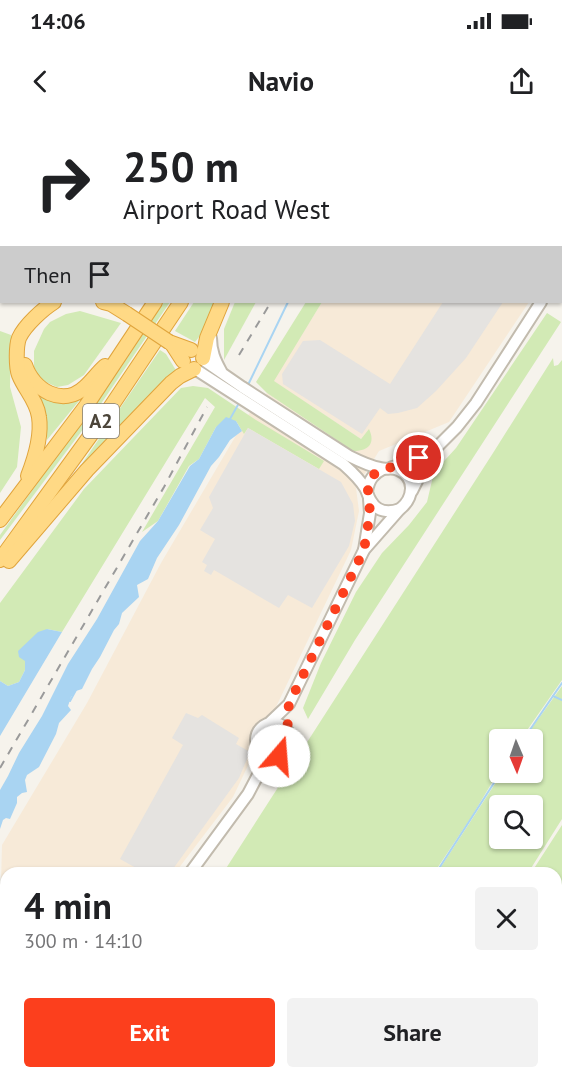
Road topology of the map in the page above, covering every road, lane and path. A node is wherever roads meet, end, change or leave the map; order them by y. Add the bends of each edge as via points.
1 (52, 303) edge
2 (107, 303) edge
3 (154, 303) edge
4 (180, 303) edge
5 (222, 303) edge
6 (540, 303) edge
7 (215, 317) junction
8 (28, 326) junction
9 (126, 346) junction
10 (195, 361) junction
11 (224, 375) junction
12 (244, 395) junction
13 (431, 453) junction
14 (386, 469) junction
15 (411, 491) junction
16 (368, 495) junction
17 (17, 498) junction
18 (400, 509) junction
19 (0, 520) edge
20 (364, 550) junction
21 (0, 560) edge
22 (0, 569) edge
23 (289, 704) junction
24 (269, 723) junction
25 (288, 731) junction
26 (259, 750) junction
27 (274, 757) junction
28 (259, 773) junction
29 (194, 867) edge

1 - 8 highway
2 - 10 highway, bridge
3 - 9 highway, A2
4 - 21 highway, A2
5 - 7 highway
6 - 13 street via 476,403
7 - 10 highway
7 - 11 street via 211,349
8 - 9 highway via 25,366 29,376 41,389 58,396 85,388
8 - 17 highway via 19,339 19,374 34,401 40,430
9 - 17 highway, A2
10 - 11 street
10 - 12 street
10 - 22 highway via 87,470
11 - 12 street
12 - 14 street via 349,456
12 - 16 street via 356,475
13 - 14 street
13 - 15 street
14 - 15 street via 396,469 408,477
14 - 16 street via 372,477
15 - 18 street via 406,505
16 - 18 street via 379,510
16 - 20 street via 370,513
17 - 19 highway, A2
18 - 20 street
20 - 23 street
23 - 24 street
23 - 25 street
24 - 25 street via 280,724
24 - 26 street via 258,732
25 - 27 street via 288,748
26 - 27 street
26 - 28 street
27 - 28 street
28 - 29 street

